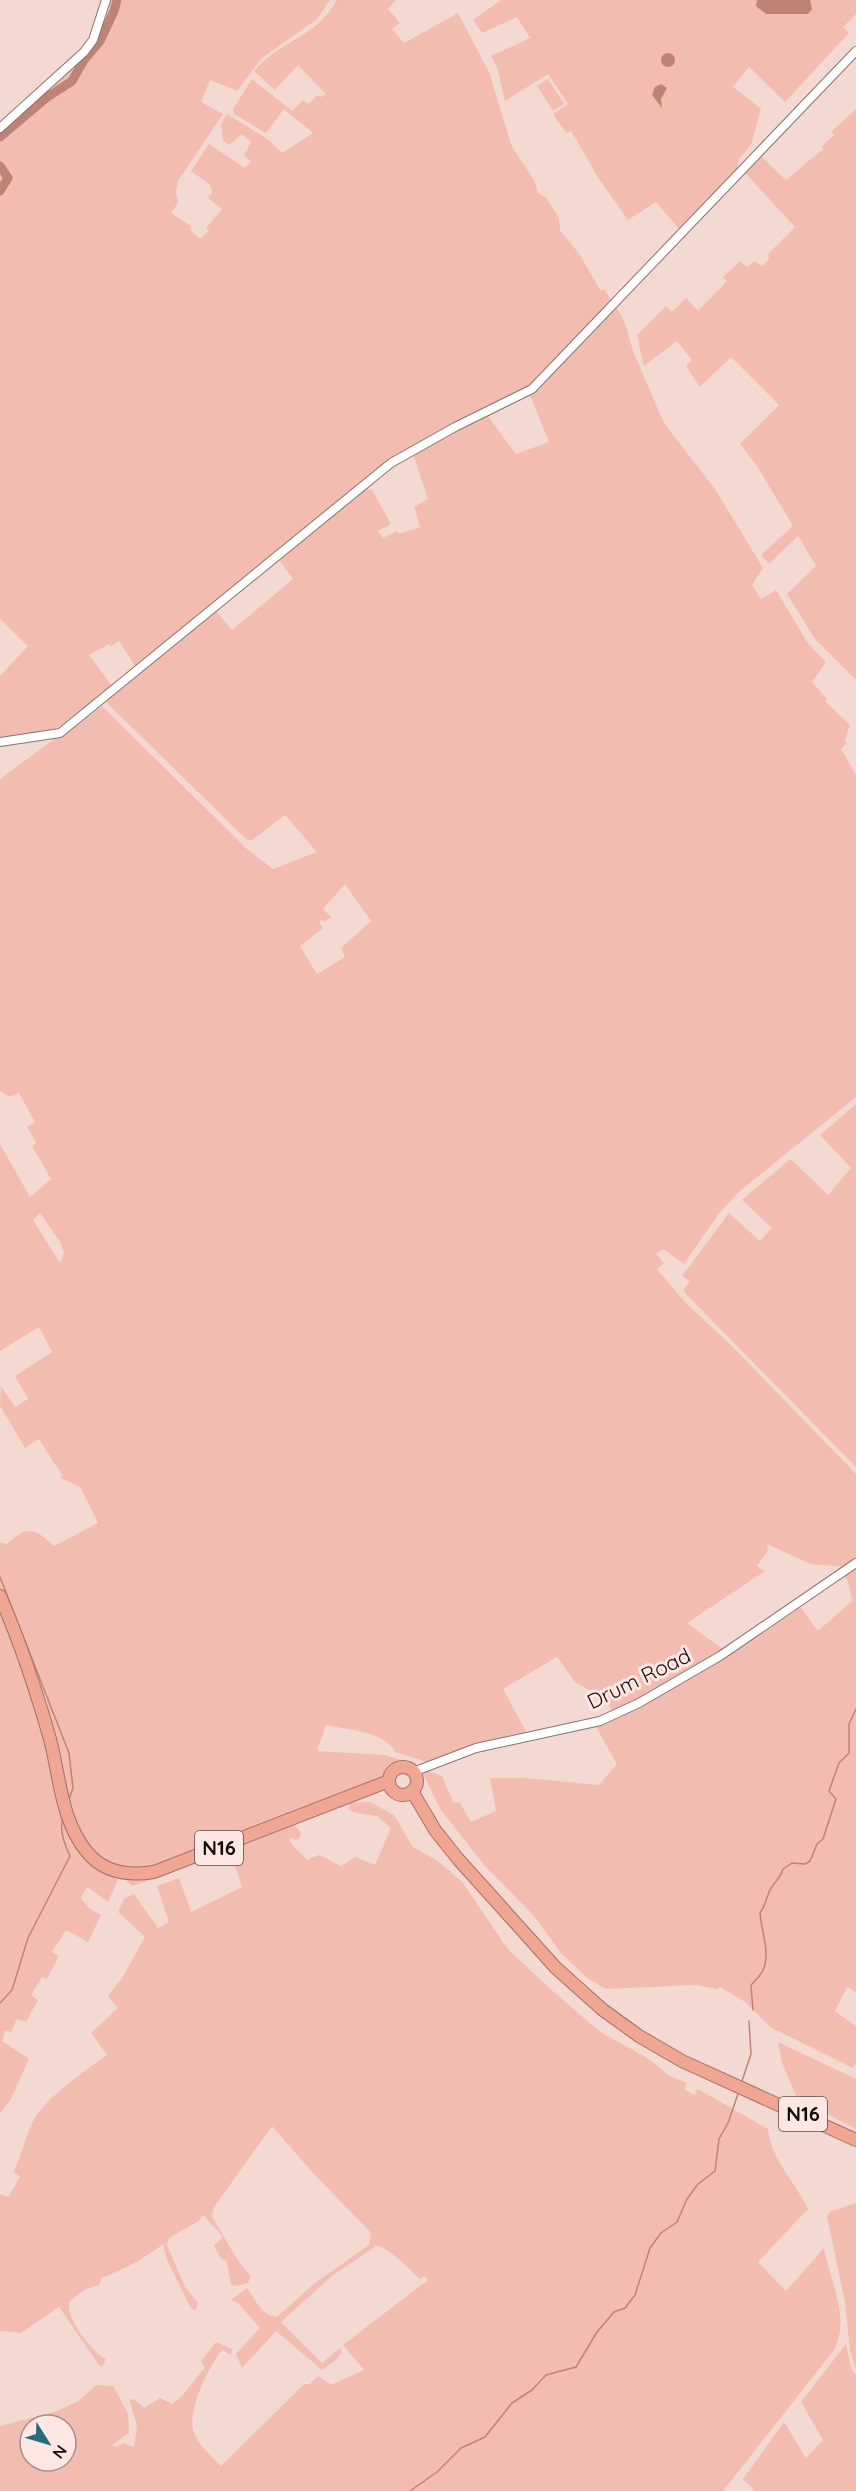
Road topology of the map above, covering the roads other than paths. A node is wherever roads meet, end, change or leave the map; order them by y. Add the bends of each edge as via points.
1 (106, 0) edge
2 (856, 51) edge
3 (0, 128) edge
4 (0, 741) edge
5 (856, 1563) edge
6 (0, 1596) edge
7 (413, 1772) junction
8 (389, 1781) junction
9 (412, 1791) junction
10 (856, 2140) edge

1 - 3 street via 93,40 84,52
2 - 4 street via 532,389 391,463 60,733
5 - 7 street, Drum Road via 720,1656 639,1703 600,1721 476,1748
6 - 8 highway, N16 via 40,1703 69,1817 81,1844 99,1863 133,1875 144,1874
7 - 8 highway, N16 via 399,1768
7 - 9 highway via 416,1783
8 - 9 highway via 397,1793
9 - 10 highway, N16 via 458,1859 562,1974 603,2010 682,2061

